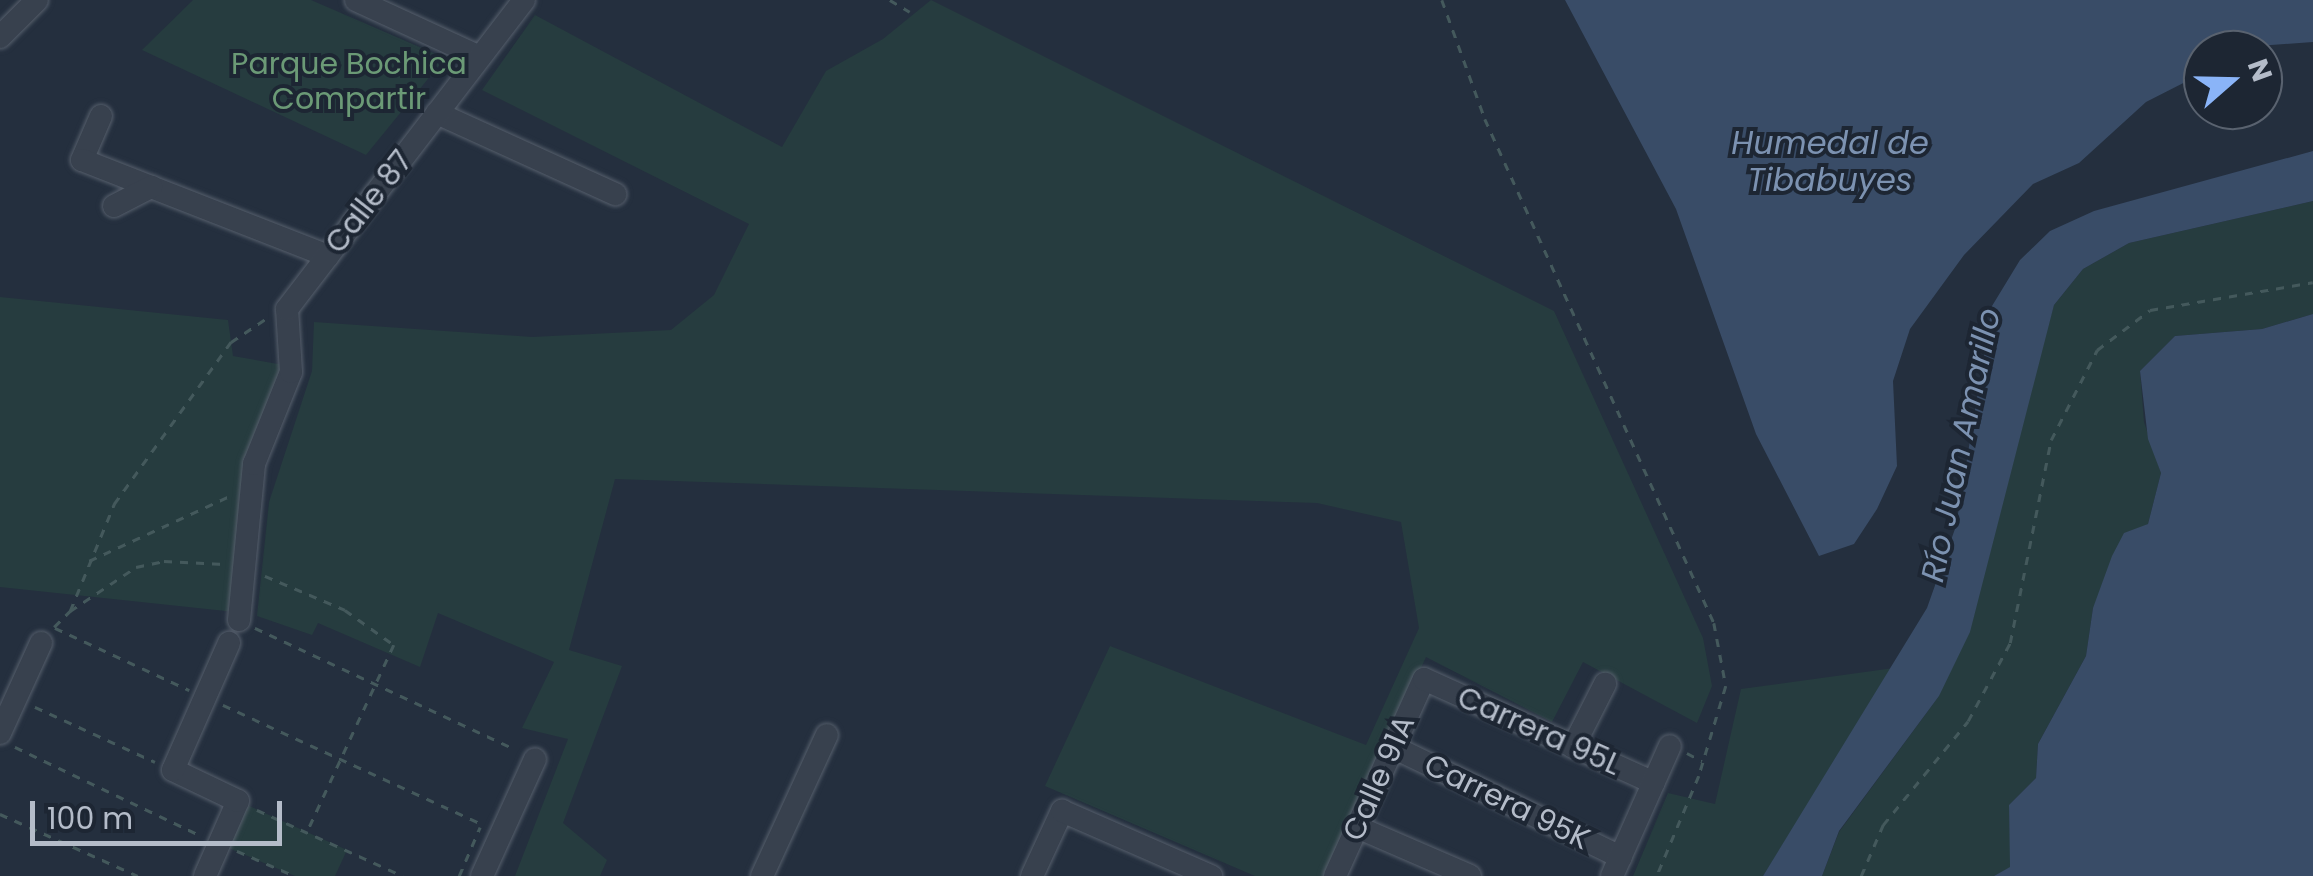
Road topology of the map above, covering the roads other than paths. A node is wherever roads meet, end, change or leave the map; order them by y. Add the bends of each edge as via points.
1 (37, 0) edge
2 (356, 0) edge
3 (524, 0) edge
4 (0, 37) edge
5 (480, 57) junction
6 (438, 112) junction
7 (100, 116) dead end
8 (151, 187) junction
9 (615, 194) dead end
10 (114, 206) dead end
11 (328, 256) junction
12 (239, 620) road end
13 (47, 635) road end
14 (229, 643) dead end
15 (1424, 680) joint
16 (1605, 684) dead end
17 (827, 735) dead end
18 (0, 736) edge
19 (1670, 746) dead end
20 (1573, 747) junction
21 (1393, 748) junction
22 (535, 759) road end
23 (1654, 784) junction
24 (1357, 827) junction
25 (1616, 866) edge
26 (205, 876) edge
27 (482, 876) edge
28 (762, 876) edge
29 (1032, 876) edge
30 (1211, 876) edge
31 (1335, 876) edge
32 (1470, 876) edge

1 - 4 street
2 - 5 street
3 - 5 street, Calle 87
5 - 6 street, Calle 87
6 - 9 street
6 - 11 street, Calle 87
7 - 8 street via 82,160
8 - 10 street
8 - 11 street
11 - 12 street, Calle 87 via 286,309 292,372 264,429 252,485
13 - 18 street
14 - 26 street via 173,770 238,801
15 - 20 street, Carrera 95L
15 - 21 street, Calle 91A
16 - 20 street
17 - 28 street
19 - 23 street
20 - 23 street, Carrera 95L
21 - 24 street, Calle 91A
21 - 25 street, Carrera 95K
22 - 27 street via 491,829
23 - 25 street
24 - 31 street, Calle 91A
24 - 32 street
29 - 30 street via 1062,811

